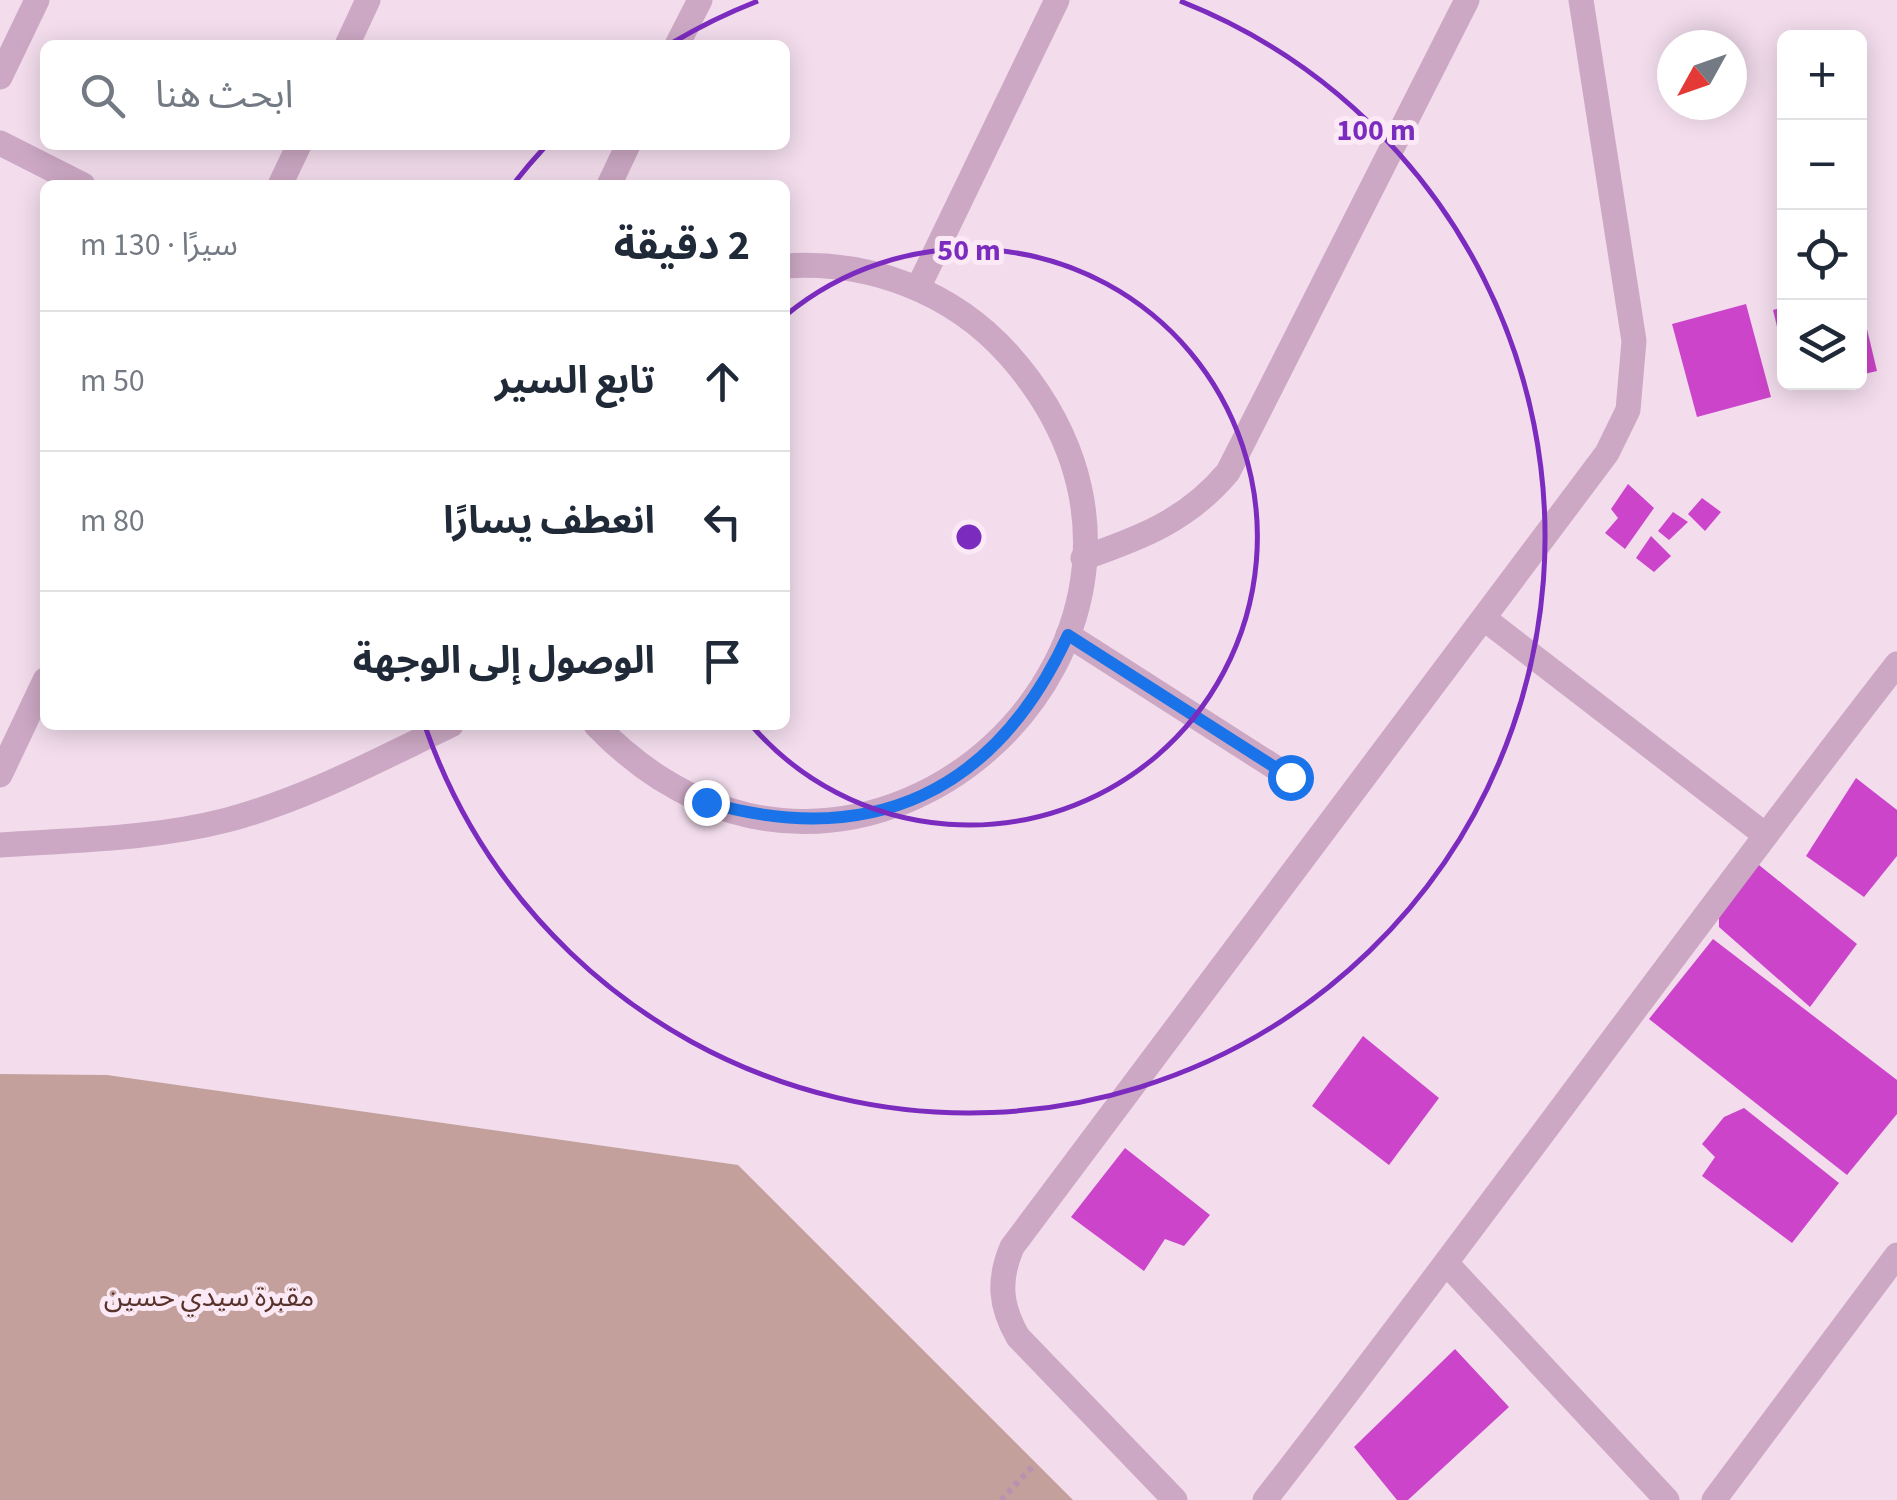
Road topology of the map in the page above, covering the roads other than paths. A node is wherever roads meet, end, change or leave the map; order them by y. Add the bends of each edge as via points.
1 (37, 0) edge
2 (368, 0) edge
3 (700, 0) edge
4 (1056, 0) edge
5 (1467, 0) edge
6 (1580, 0) edge
7 (349, 40) edge
8 (680, 40) edge
9 (0, 77) edge
10 (0, 143) edge
11 (297, 150) edge
12 (626, 150) edge
13 (73, 180) edge
14 (282, 180) edge
15 (610, 180) edge
16 (790, 266) edge
17 (918, 288) junction
18 (1083, 558) junction
19 (1486, 620) junction
20 (1068, 635) junction
21 (1897, 664) edge
22 (40, 691) edge
23 (441, 730) edge
24 (601, 730) edge
25 (0, 775) edge
26 (1290, 777) dead end
27 (1764, 834) junction
28 (0, 844) edge
29 (1897, 1256) edge
30 (1448, 1265) junction
31 (1175, 1500) edge
32 (1265, 1500) edge
33 (1667, 1500) edge
34 (1714, 1500) edge

1 - 9 street
2 - 7 street
3 - 8 street
4 - 17 street
5 - 18 street via 1228,472 1166,527
6 - 19 street via 1634,341 1633,388 1607,453
10 - 13 street
11 - 14 street
12 - 15 street
16 - 17 street via 866,270
17 - 18 street via 997,341 1046,404 1072,462
18 - 20 street
19 - 27 street
19 - 31 street via 1006,1261 1004,1308 1018,1337
20 - 24 street via 1020,721 985,756 900,805 852,818 753,816 706,802 661,781
20 - 26 street
21 - 27 street
22 - 25 street
23 - 28 street via 305,794 226,820 122,837
27 - 30 street
29 - 34 street
30 - 32 street
30 - 33 street

